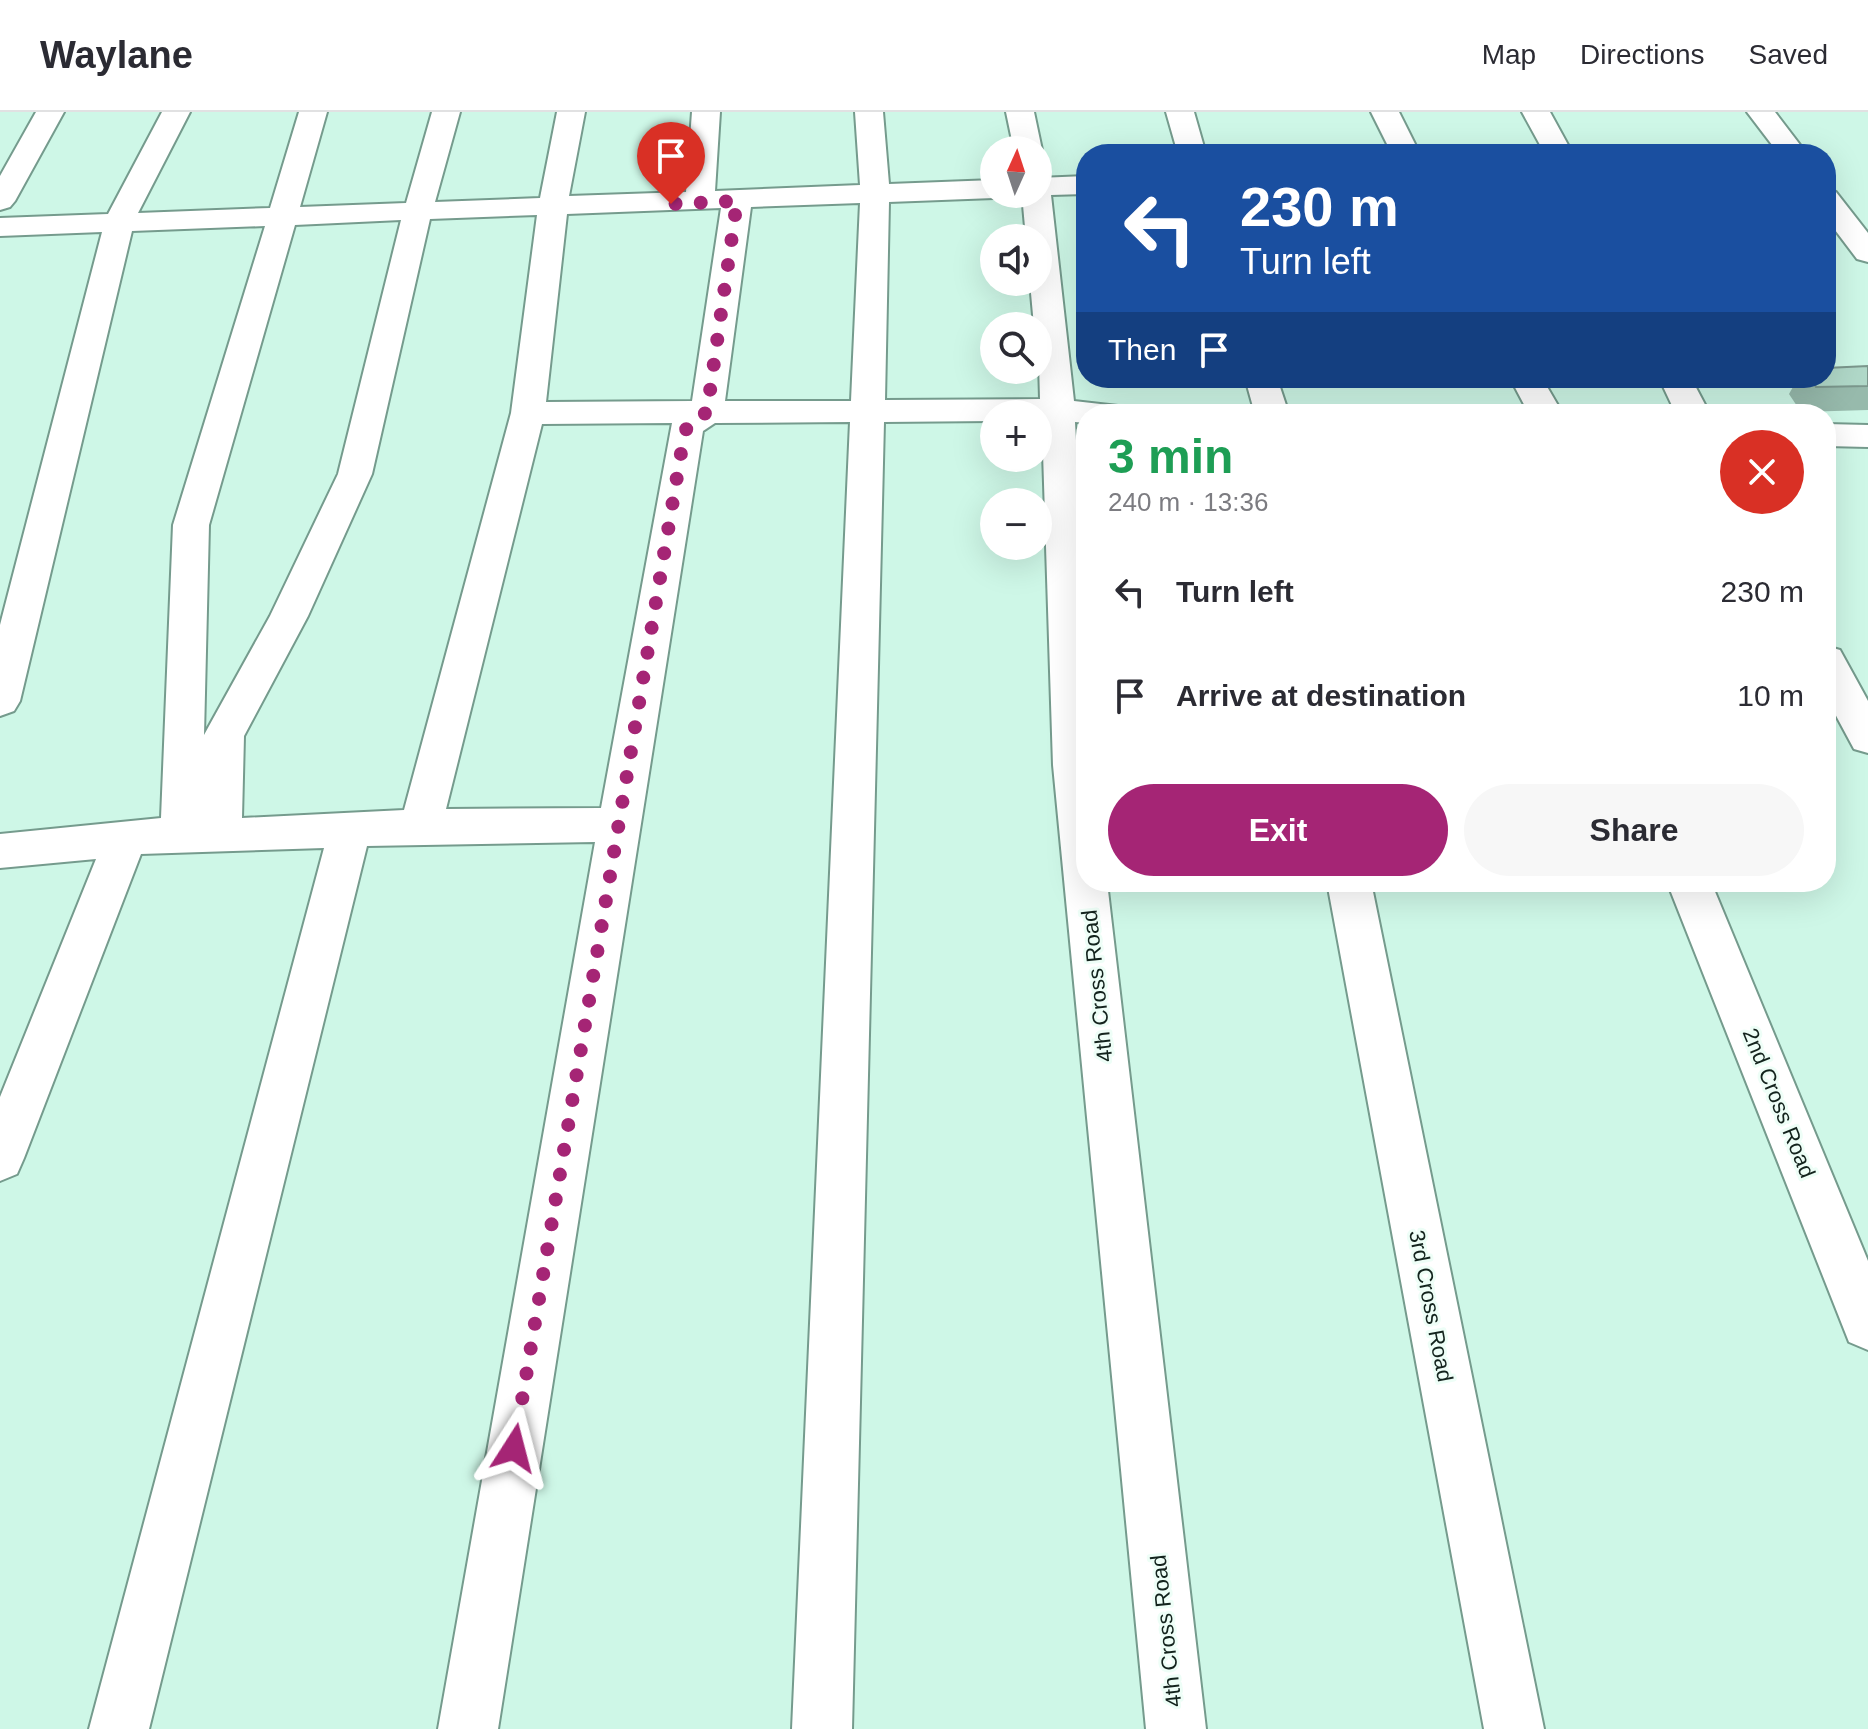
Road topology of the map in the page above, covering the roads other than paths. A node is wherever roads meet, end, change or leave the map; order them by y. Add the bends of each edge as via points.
1 (50, 112) edge
2 (176, 112) edge
3 (313, 112) edge
4 (446, 112) edge
5 (571, 112) edge
6 (706, 112) edge
7 (869, 112) edge
8 (1020, 112) edge
9 (1180, 112) edge
10 (1385, 112) edge
11 (1536, 112) edge
12 (1761, 112) edge
13 (1025, 136) edge
14 (1189, 144) edge
15 (1401, 144) edge
16 (1554, 144) edge
17 (1785, 144) edge
18 (1076, 185) edge
19 (1052, 186) edge
20 (980, 190) edge
21 (875, 195) junction
22 (0, 201) edge
23 (719, 202) junction
24 (553, 207) junction
25 (1037, 208) edge
26 (418, 210) junction
27 (1836, 211) edge
28 (279, 216) junction
29 (119, 222) junction
30 (0, 227) edge
31 (1868, 253) edge
32 (1058, 410) junction
33 (707, 412) junction
34 (1076, 412) edge
35 (528, 413) junction
36 (868, 414) junction
37 (1836, 435) edge
38 (1868, 436) edge
39 (1836, 679) edge
40 (0, 701) edge
41 (1868, 738) edge
42 (1076, 793) edge
43 (616, 825) junction
44 (421, 826) junction
45 (350, 831) junction
46 (201, 835) junction
47 (125, 840) junction
48 (0, 851) edge
49 (1087, 892) edge
50 (1351, 892) edge
51 (1693, 892) edge
52 (0, 1158) edge
53 (1868, 1324) edge
54 (119, 1729) edge
55 (468, 1729) edge
56 (822, 1729) edge
57 (1176, 1729) edge
58 (1514, 1729) edge

1 - 22 street
2 - 29 street
3 - 28 street
4 - 26 street
5 - 24 street
6 - 23 street
7 - 21 street
8 - 13 street
9 - 14 street
10 - 15 street
11 - 16 street
12 - 17 street
18 - 19 street
20 - 21 street
21 - 23 street
21 - 36 street
23 - 24 street
23 - 33 street
24 - 26 street
24 - 35 street
25 - 32 street, 4th Cross Road
26 - 28 street
26 - 46 street via 355,474 289,616 224,736
27 - 31 street
28 - 29 street
28 - 46 street via 191,525
29 - 30 street
29 - 40 street
32 - 34 street
32 - 36 street
32 - 42 street, 4th Cross Road
33 - 35 street
33 - 36 street
33 - 43 street via 687,426 682,447
35 - 44 street
36 - 56 street
37 - 38 street
39 - 41 street
43 - 44 street
43 - 55 street
44 - 45 street
45 - 46 street
45 - 54 street
46 - 47 street
47 - 48 street
47 - 52 street
49 - 57 street, 4th Cross Road
50 - 58 street, 3rd Cross Road
51 - 53 street, 2nd Cross Road

